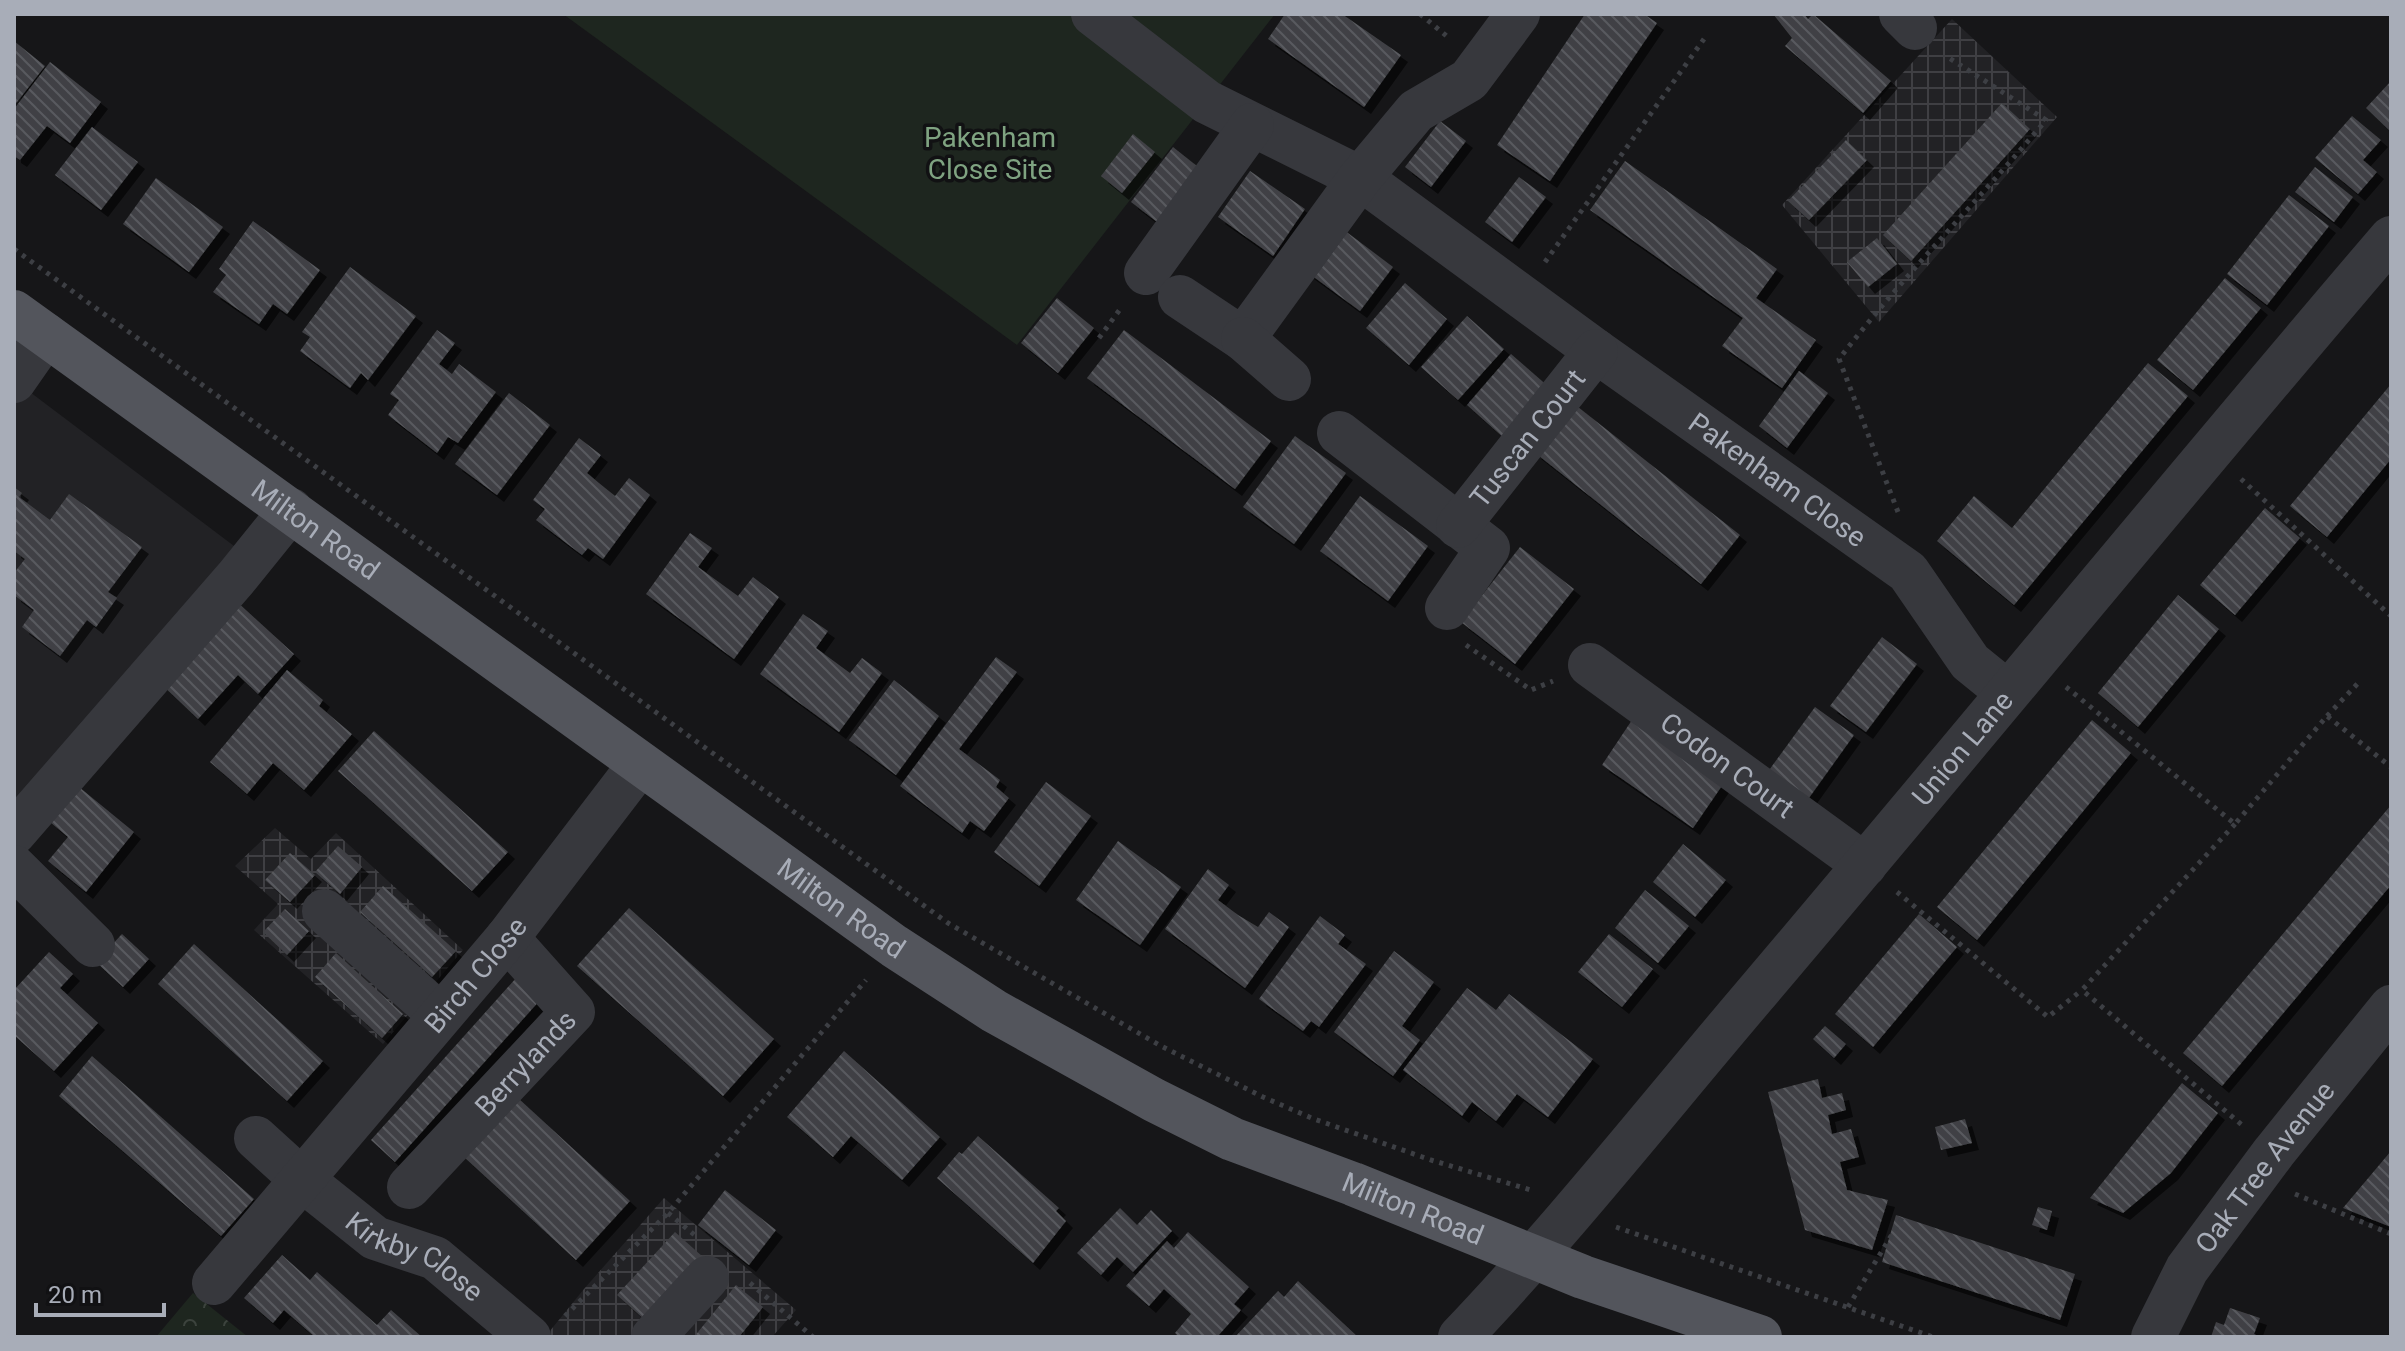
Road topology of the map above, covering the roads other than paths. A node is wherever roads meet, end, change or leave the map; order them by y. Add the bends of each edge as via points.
1 (1093, 14) edge
2 (1518, 14) edge
3 (1252, 125) junction
4 (1360, 178) junction
5 (2391, 238) edge
6 (30, 323) edge
7 (1243, 339) junction
8 (1596, 351) junction
9 (1289, 379) dead end
10 (14, 381) edge
11 (1339, 433) dead end
12 (291, 510) junction
13 (1458, 526) junction
14 (1447, 608) road end
15 (1590, 665) road end
16 (2021, 677) junction
17 (640, 764) junction
18 (14, 833) edge
19 (1865, 865) junction
20 (14, 867) edge
21 (324, 911) dead end
22 (507, 938) junction
23 (93, 945) dead end
24 (2391, 1007) edge
25 (440, 1015) junction
26 (256, 1138) dead end
27 (300, 1178) junction
28 (409, 1187) dead end
29 (1533, 1257) junction
30 (707, 1278) dead end
31 (214, 1283) dead end
32 (543, 1331) edge
33 (653, 1337) edge
34 (1460, 1337) edge
35 (1760, 1337) edge
36 (2153, 1337) edge

1 - 3 street, Pakenham Close via 1207,102
2 - 4 street via 1469,80 1416,111
3 - 4 street, Pakenham Close
3 - 7 street via 1163,285
4 - 7 street
4 - 8 street, Pakenham Close
5 - 16 street, Union Lane
6 - 10 street
6 - 12 main road, Milton Road
7 - 9 street
8 - 13 street, Tuscan Court
8 - 16 street, Pakenham Close via 1908,572 1970,662
11 - 13 street, Tuscan Court
12 - 17 main road, Milton Road
12 - 18 street
13 - 14 street, Tuscan Court via 1488,548
15 - 19 street, Codon Court
16 - 19 street, Union Lane
17 - 22 street, Birch Close
17 - 29 main road, Milton Road via 894,946 994,1011 1114,1078 1232,1139
19 - 29 street, Union Lane
20 - 23 street
21 - 25 street
22 - 25 street, Birch Close
22 - 28 street, Berrylands via 573,1012
24 - 36 street, Oak Tree Avenue via 2187,1269
25 - 27 street, Birch Close
26 - 27 street
27 - 31 street, Birch Close
27 - 32 street, Kirkby Close via 375,1238 435,1258
29 - 34 street, Union Lane
29 - 35 main road, Milton Road
30 - 33 street

